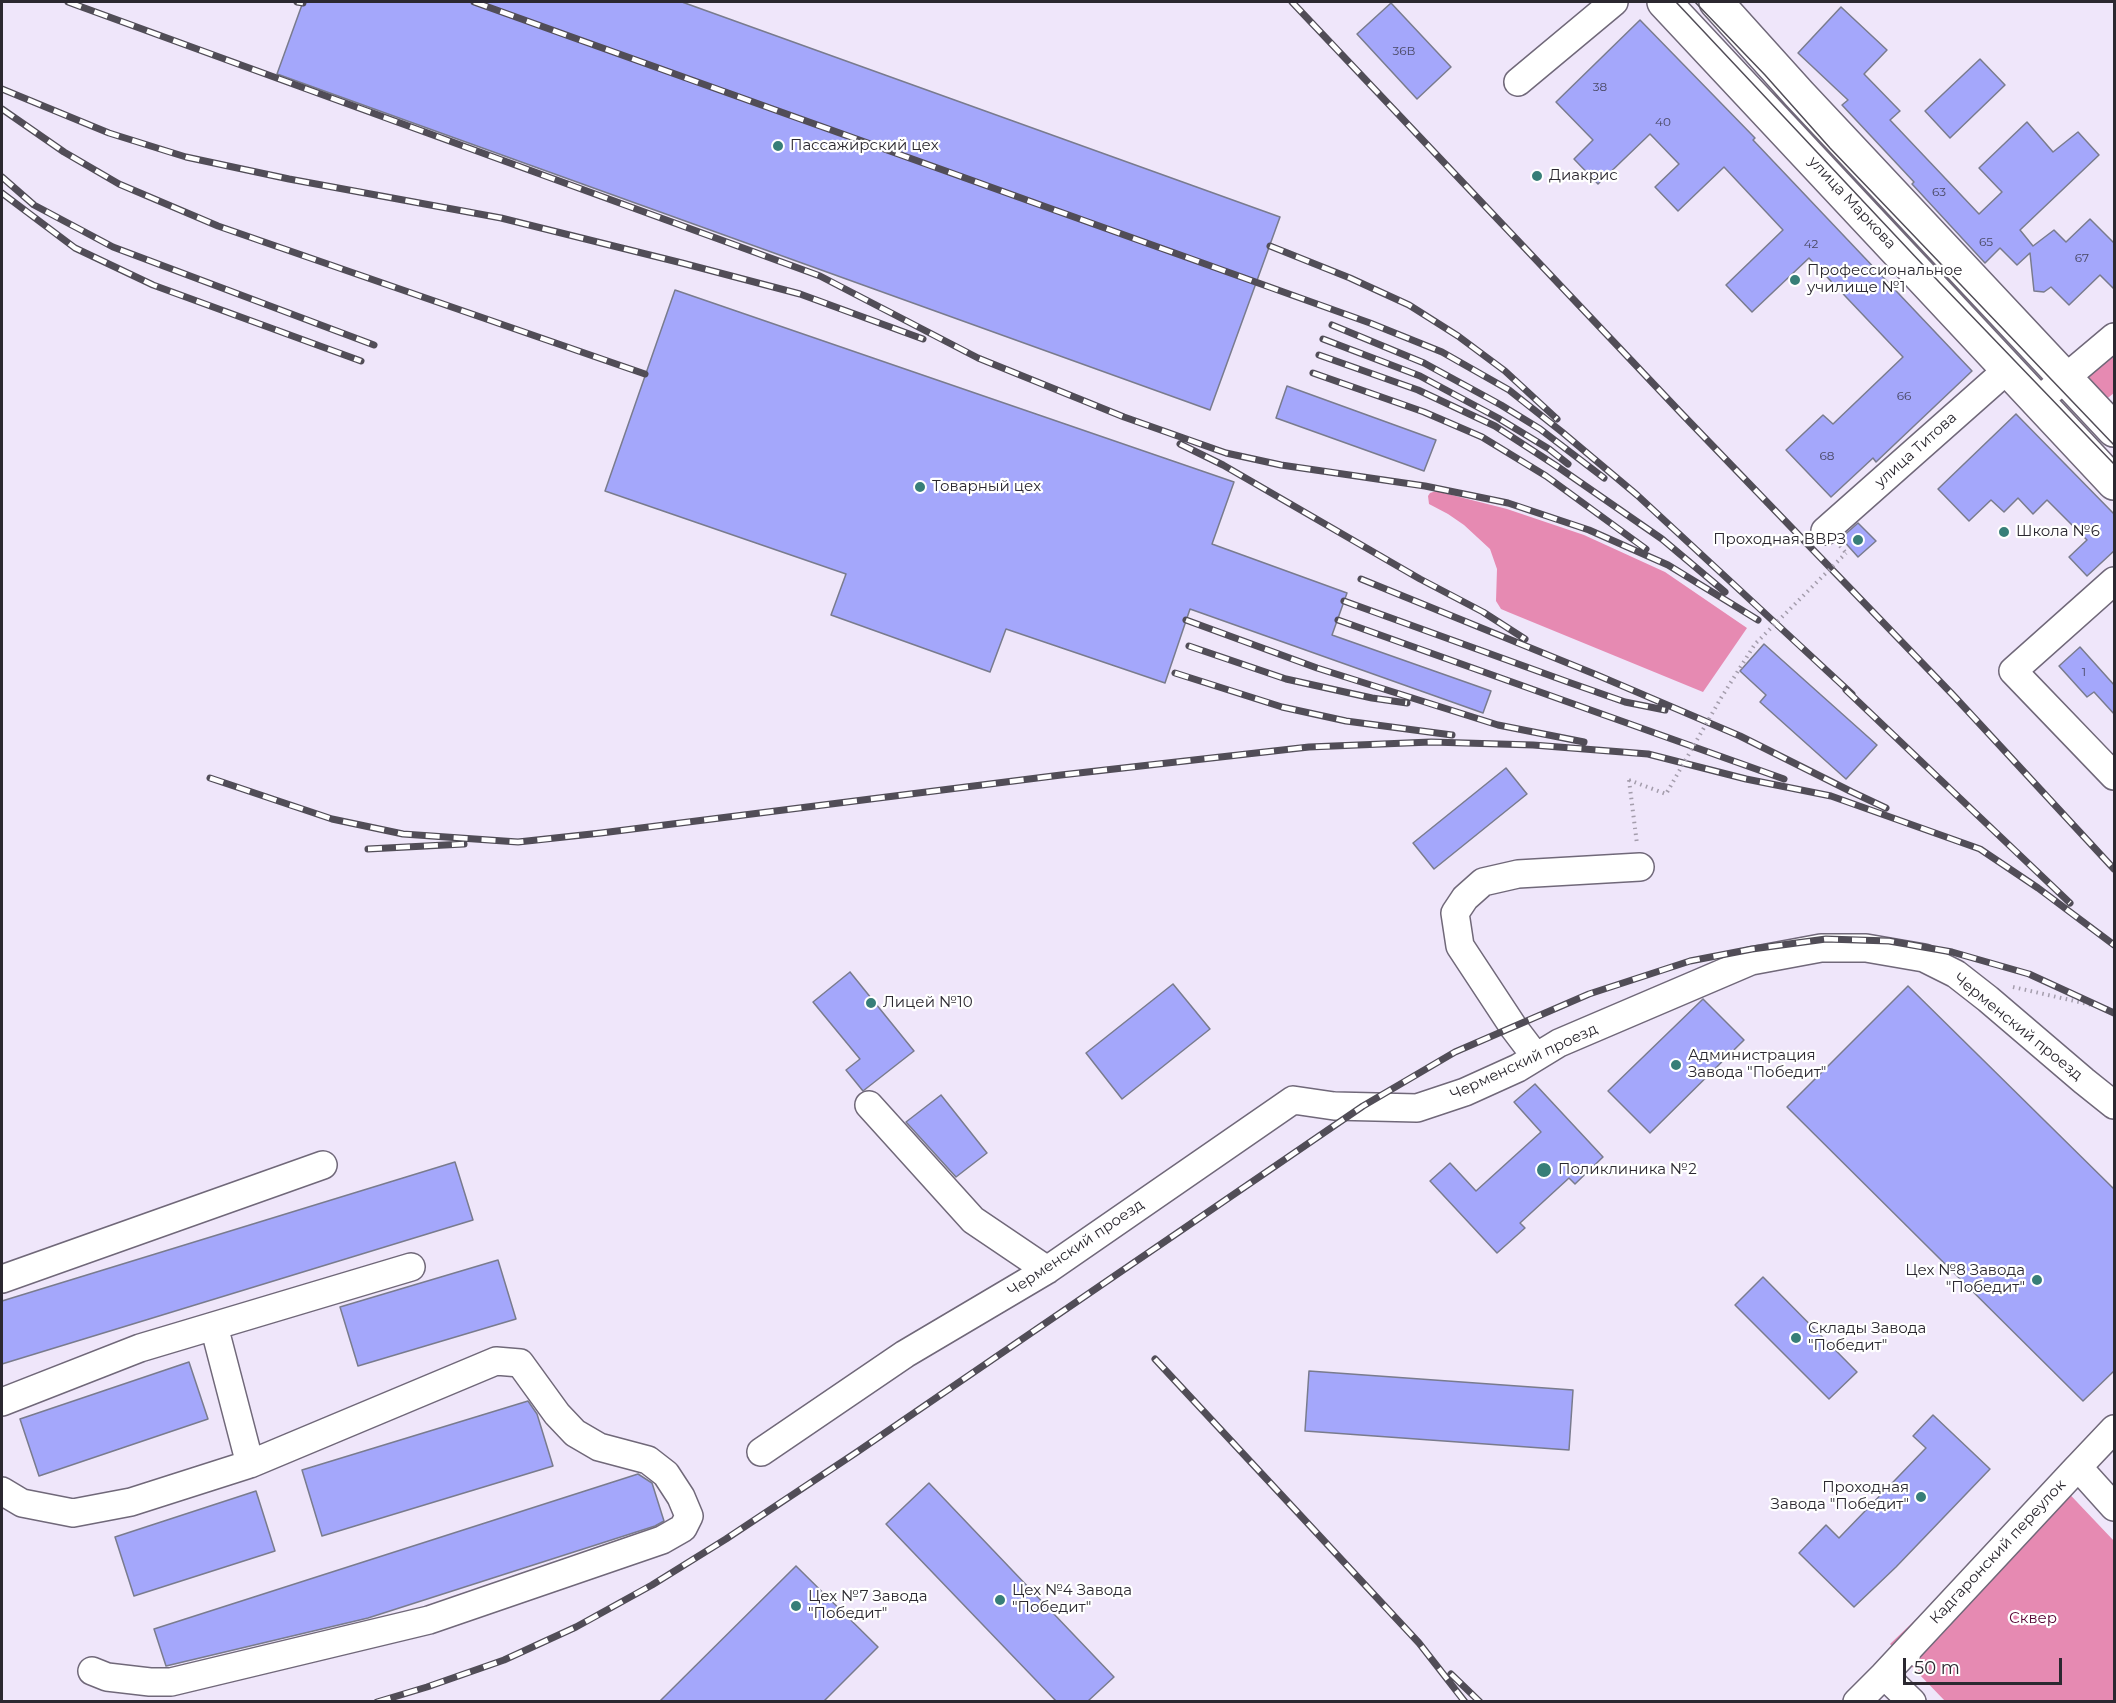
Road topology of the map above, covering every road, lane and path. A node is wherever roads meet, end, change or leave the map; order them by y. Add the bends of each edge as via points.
1 (1614, 2) edge
2 (1664, 2) edge
3 (1716, 2) edge
4 (1518, 82) dead end
5 (2115, 337) edge
6 (2008, 369) junction
7 (2066, 377) junction
8 (2038, 400) junction
9 (2111, 420) edge
10 (2076, 441) junction
11 (2115, 483) edge
12 (1825, 531) dead end
13 (1846, 553) dead end
14 (2115, 581) edge
15 (2115, 776) edge
16 (1640, 867) joint
17 (1988, 999) junction
18 (2115, 1010) edge
19 (1536, 1057) junction
20 (869, 1105) dead end
21 (2115, 1105) edge
22 (323, 1165) dead end
23 (411, 1266) dead end
24 (1047, 1270) junction
25 (2, 1279) edge
26 (214, 1326) junction
27 (2, 1402) edge
28 (2115, 1429) edge
29 (761, 1452) dead end
30 (250, 1464) junction
31 (2079, 1467) junction
32 (2, 1491) edge
33 (2115, 1507) edge
34 (92, 1671) dead end
35 (1884, 1675) junction
36 (1857, 1701) edge
37 (1912, 1701) edge

1 - 4 street
2 - 6 main road, улица Маркова
3 - 7 main road
5 - 7 street
6 - 8 main road, улица Маркова
6 - 12 street, улица Титова
7 - 8 street
7 - 9 main road
8 - 10 main road, улица Маркова
9 - 10 street
10 - 11 main road, улица Маркова
13 - 16 path, bridge via 1755,644 1666,794 1629,780
14 - 15 street via 2013,671
16 - 19 street via 1518,874 1495,879 1483,882 1455,913 1460,946
17 - 18 path via 2006,986
17 - 19 street, Черменский проезд via 1956,974 1924,958 1866,948 1821,948 1751,961
17 - 21 street, Черменский проезд
19 - 24 street, Черменский проезд via 1465,1092 1417,1108 1334,1106 1293,1100
20 - 24 street via 973,1221
22 - 25 street
23 - 26 street
24 - 29 street, Черменский проезд via 904,1354
26 - 27 street via 140,1348
26 - 30 street
28 - 31 street
30 - 32 street via 131,1502 73,1513 22,1503
30 - 34 street via 496,1361 520,1363 575,1433 599,1447 648,1460 666,1474 689,1516 682,1528 662,1540 429,1620 171,1682 107,1677
31 - 33 street, Кадгаронский переулок
31 - 35 street, Кадгаронский переулок
35 - 36 street, Кадгаронский переулок
35 - 37 street

